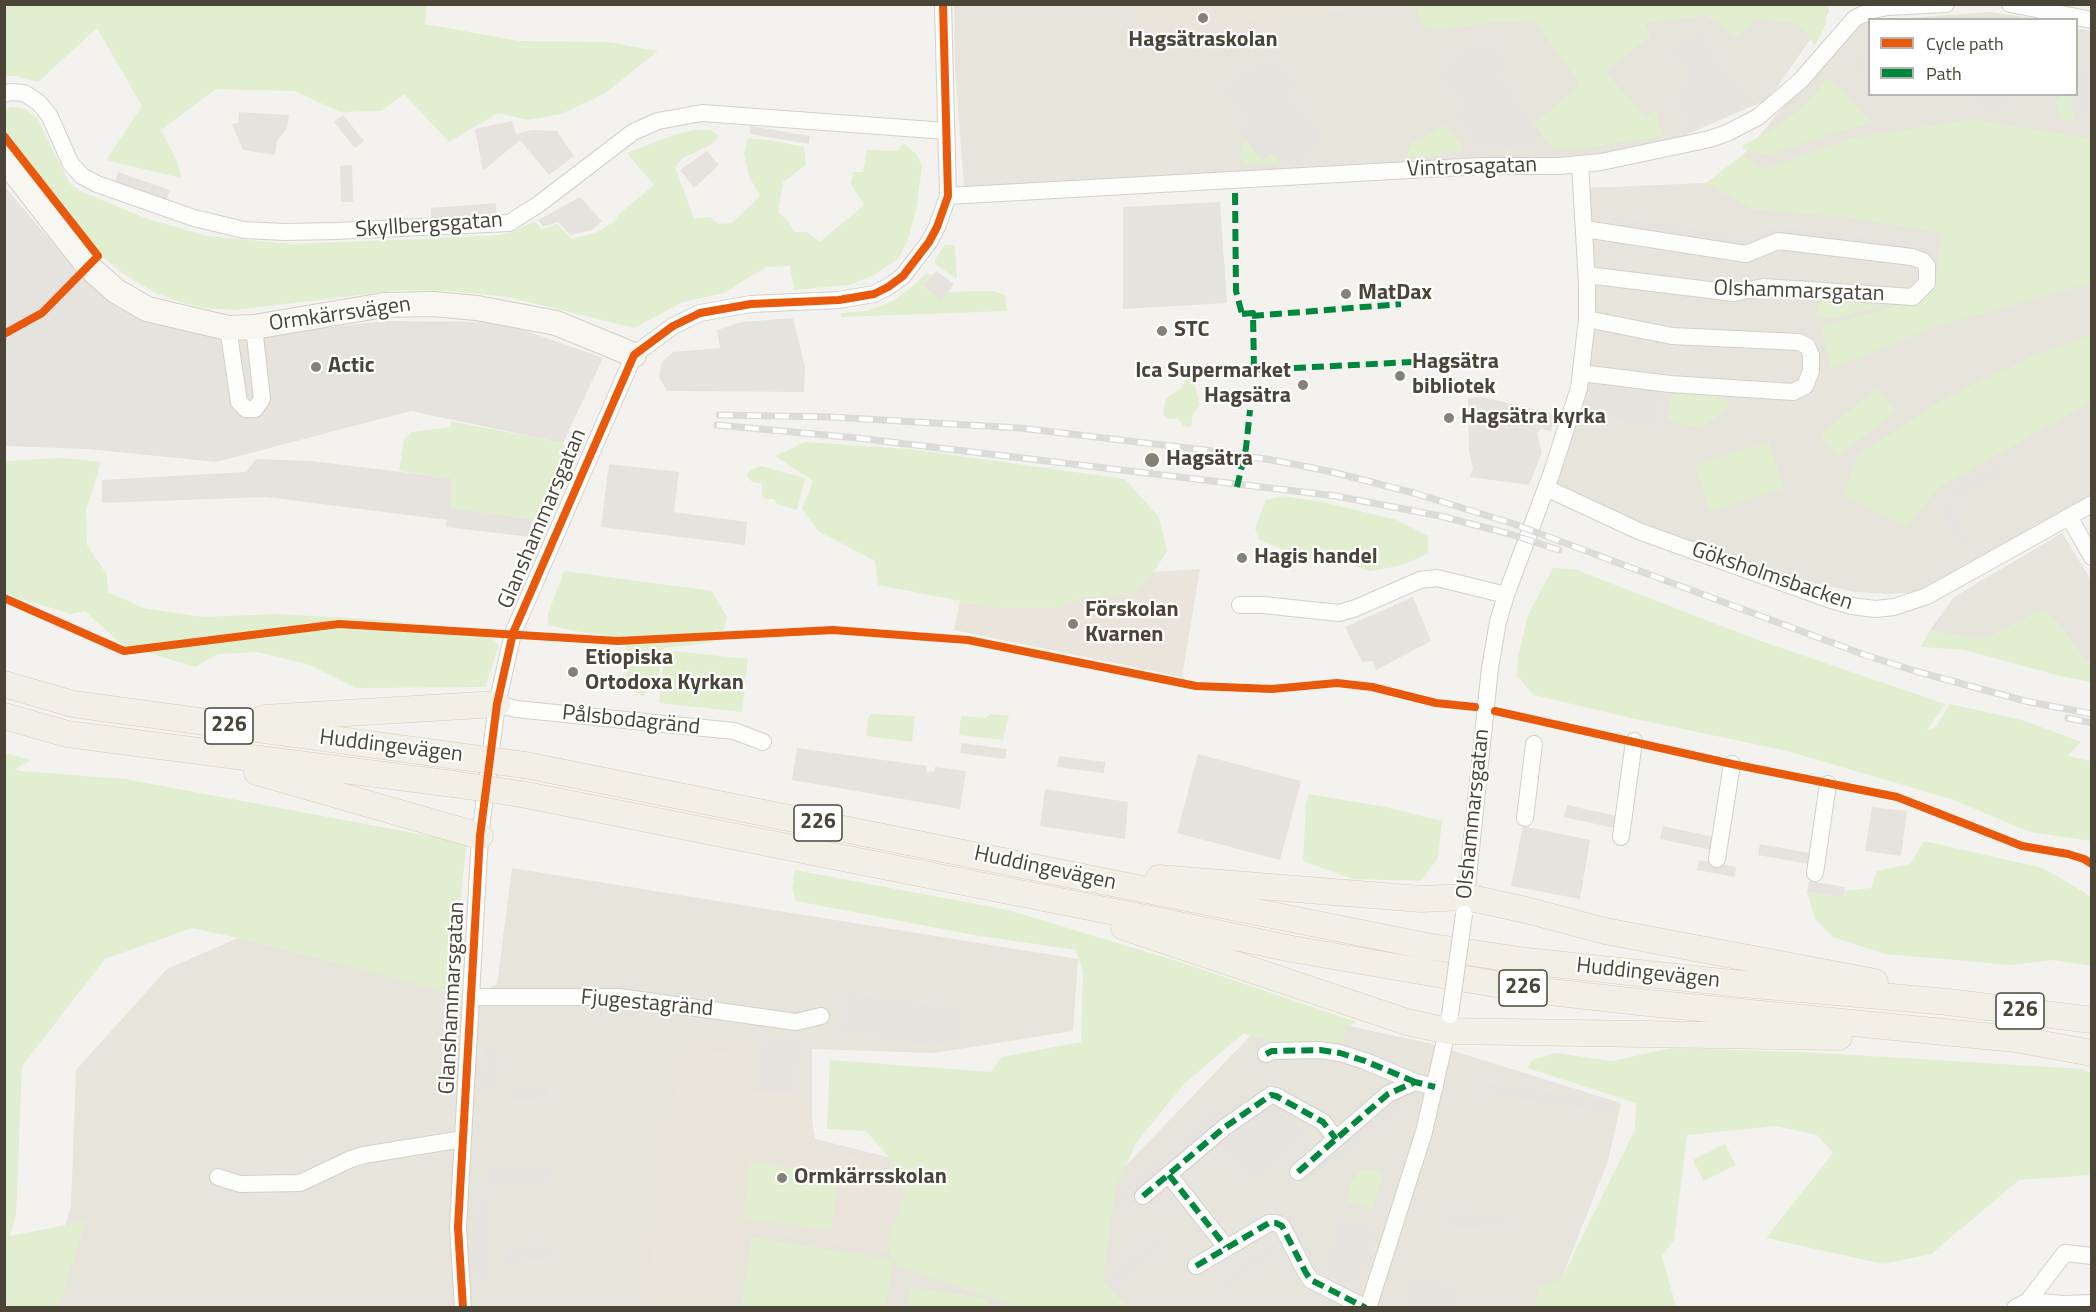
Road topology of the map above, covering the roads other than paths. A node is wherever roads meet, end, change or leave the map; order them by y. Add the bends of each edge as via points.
1 (943, 4) edge
2 (1946, 4) edge
3 (2010, 4) edge
4 (1853, 11) edge
5 (2091, 20) edge
6 (4, 94) edge
7 (946, 131) junction
8 (4, 159) edge
9 (1580, 164) junction
10 (948, 196) junction
11 (1585, 229) junction
12 (1587, 275) junction
13 (1587, 319) junction
14 (254, 327) junction
15 (228, 328) junction
16 (634, 355) junction
17 (1581, 373) junction
18 (1546, 488) junction
19 (2091, 504) edge
20 (2069, 517) junction
21 (2091, 557) edge
22 (1506, 595) junction
23 (1240, 605) dead end
24 (4, 684) edge
25 (497, 704) junction
26 (4, 716) edge
27 (158, 717) junction
28 (1634, 741) dead end
29 (763, 742) dead end
30 (1534, 744) dead end
31 (178, 749) junction
32 (1732, 764) dead end
33 (1828, 784) dead end
34 (1525, 818) dead end
35 (480, 836) junction
36 (1621, 837) dead end
37 (1717, 859) dead end
38 (1815, 873) dead end
39 (1111, 882) junction
40 (1066, 902) junction
41 (1465, 906) junction
42 (471, 998) junction
43 (1948, 1002) junction
44 (821, 1016) dead end
45 (2091, 1020) edge
46 (1449, 1023) junction
47 (1985, 1035) junction
48 (2091, 1053) edge
49 (1266, 1054) dead end
50 (1415, 1082) junction
51 (1435, 1087) junction
52 (463, 1139) junction
53 (1336, 1139) junction
54 (1298, 1172) dead end
55 (1169, 1175) junction
56 (218, 1177) dead end
57 (1143, 1196) dead end
58 (1226, 1247) junction
59 (2091, 1256) edge
60 (1196, 1266) dead end
61 (2091, 1303) edge
62 (2021, 1304) edge
63 (463, 1308) edge
64 (1367, 1308) edge

1 - 7 street
2 - 4 street, Vintrosagatan
3 - 5 street
4 - 9 street, Vintrosagatan via 1801,80 1758,117 1710,138
6 - 7 street, Skyllbergsgatan via 24,93 38,102 49,115 71,164 97,184 194,218 244,230 285,232 509,223 633,132 658,121 702,113
7 - 10 street
8 - 15 street, Ormkärrsvägen via 88,266 116,291 147,309
9 - 10 street, Vintrosagatan via 1481,165
9 - 11 street, Olshammarsgatan
10 - 16 street via 929,242 903,276 888,287 874,294 839,300 752,304 700,313
11 - 12 street, Olshammarsgatan
11 - 12 street, Olshammarsgatan via 1746,254 1778,241 1912,257 1927,266 1927,283 1913,297 1763,287 1734,293
12 - 13 street, Olshammarsgatan
13 - 17 street, Olshammarsgatan
13 - 17 street via 1672,336 1799,342 1807,346 1811,355 1811,371 1805,386 1793,392 1670,384
14 - 15 street, Ormkärrsvägen
14 - 15 street, Ormkärrsvägen via 262,399 255,409 246,409 239,402
14 - 16 street, Ormkärrsvägen via 384,305 433,304 555,323
16 - 25 street, Glanshammarsgatan via 513,633
17 - 18 street, Olshammarsgatan
18 - 20 street, Göksholmsbacken via 1641,532 1831,600 1875,609 1927,596
18 - 22 street, Olshammarsgatan
19 - 20 street, Göksholmsbacken
20 - 21 street
22 - 23 street via 1437,578 1420,580 1339,613
22 - 41 street, Olshammarsgatan via 1490,668
24 - 27 main road, Huddingevägen / 226 via 73,704
25 - 27 main road via 285,718
25 - 29 street, Pålsbodagränd via 734,731
25 - 35 street, Glanshammarsgatan
26 - 31 main road, Huddingevägen / 226 via 67,734
27 - 39 main road, Huddingevägen / 226, bridge via 525,765
28 - 36 street
30 - 34 street
31 - 35 main road
31 - 40 main road, Huddingevägen / 226, bridge via 521,794
32 - 37 street
33 - 38 street
35 - 42 street, Glanshammarsgatan
39 - 41 main road via 1151,877
39 - 43 main road, Huddingevägen / 226 via 1325,927 1516,959
40 - 46 main road via 1105,921 1407,1022
40 - 47 main road, Huddingevägen / 226 via 1292,949 1524,989
41 - 43 main road via 1526,910 1605,930 1895,986
41 - 46 street, Olshammarsgatan, bridge
42 - 44 street, Fjugestagränd via 619,997 795,1022
42 - 52 street, Glanshammarsgatan
43 - 45 main road, Huddingevägen / 226
46 - 47 main road via 1870,1037
46 - 51 street, Olshammarsgatan
47 - 48 main road, Huddingevägen / 226
49 - 50 street via 1320,1050 1340,1053
50 - 51 street
50 - 53 street via 1388,1094
51 - 64 street, Olshammarsgatan
52 - 56 street via 364,1155 300,1183 240,1184
52 - 63 street, Glanshammarsgatan via 458,1227
53 - 54 street
53 - 55 street via 1323,1122 1271,1095 1225,1127
55 - 57 street
55 - 58 street
58 - 60 street, Olshammarsgatan
58 - 64 street, Olshammarsgatan via 1269,1223 1276,1223 1282,1226 1311,1280
59 - 62 street via 2065,1253
61 - 62 street

